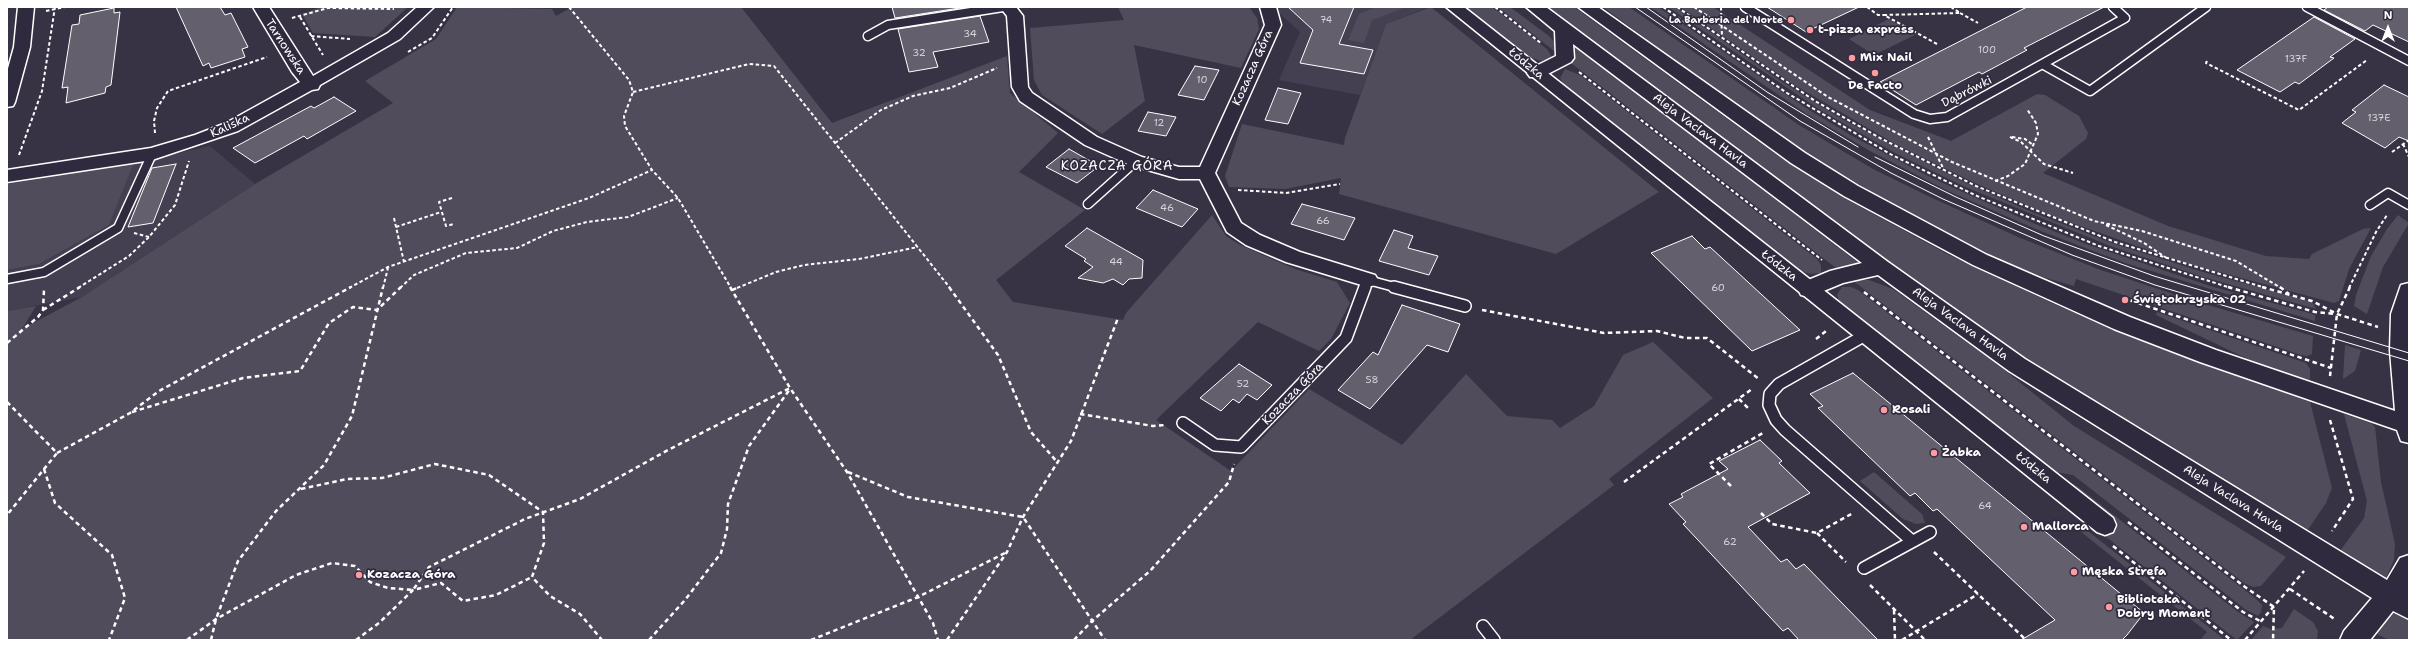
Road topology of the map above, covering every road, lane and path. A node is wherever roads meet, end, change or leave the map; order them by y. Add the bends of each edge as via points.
1 (26, 7) edge
2 (65, 7) edge
3 (261, 7) edge
4 (328, 7) edge
5 (426, 7) edge
6 (453, 7) edge
7 (569, 7) edge
8 (1003, 7) edge
9 (1008, 7) edge
10 (1268, 7) edge
11 (1454, 7) edge
12 (1495, 7) edge
13 (1535, 7) edge
14 (1586, 7) edge
15 (1663, 7) edge
16 (1677, 7) edge
17 (1694, 7) edge
18 (1721, 7) edge
19 (1745, 7) edge
20 (1866, 7) edge
21 (1951, 7) edge
22 (2113, 7) edge
23 (2206, 7) edge
24 (2307, 7) edge
25 (55, 8) edge
26 (397, 9) dead end
27 (1960, 13) junction
28 (1884, 15) junction
29 (1978, 23) dead end
30 (1722, 25) junction
31 (1564, 30) junction
32 (311, 36) junction
33 (868, 36) dead end
34 (1722, 38) junction
35 (358, 39) dead end
36 (1937, 44) dead end
37 (405, 53) dead end
38 (2370, 58) dead end
39 (1018, 60) junction
40 (1562, 61) junction
41 (2207, 61) dead end
42 (2409, 61) edge
43 (253, 62) dead end
44 (2044, 65) junction
45 (300, 72) junction
46 (1536, 73) junction
47 (312, 85) junction
48 (633, 92) junction
49 (7, 102) edge
50 (2027, 109) dead end
51 (1930, 120) junction
52 (160, 135) dead end
53 (156, 136) junction
54 (2409, 140) edge
55 (835, 143) junction
56 (2403, 144) junction
57 (152, 145) junction
58 (2033, 145) junction
59 (2031, 150) junction
60 (27, 152) dead end
61 (2392, 152) dead end
62 (20, 153) junction
63 (1937, 155) junction
64 (2409, 157) edge
65 (1136, 160) junction
66 (652, 170) junction
67 (1944, 171) junction
68 (1206, 173) junction
69 (2073, 173) dead end
70 (9, 176) edge
71 (1995, 181) junction
72 (1340, 184) dead end
73 (1216, 191) junction
74 (452, 198) dead end
75 (678, 198) junction
76 (1088, 204) dead end
77 (2407, 204) edge
78 (2370, 205) dead end
79 (441, 212) junction
80 (394, 218) dead end
81 (454, 224) dead end
82 (2102, 224) junction
83 (396, 227) junction
84 (918, 247) junction
85 (2170, 260) junction
86 (404, 262) junction
87 (388, 267) junction
88 (1881, 268) junction
89 (44, 272) junction
90 (1838, 276) junction
91 (7, 279) edge
92 (1368, 280) junction
93 (1809, 289) junction
94 (732, 290) junction
95 (2409, 291) edge
96 (2290, 294) junction
97 (2117, 295) dead end
98 (1465, 306) joint
99 (378, 310) junction
100 (2337, 314) junction
101 (1118, 318) dead end
102 (1828, 330) dead end
103 (1867, 334) junction
104 (2401, 335) junction
105 (7, 343) edge
106 (1811, 344) dead end
107 (2331, 368) junction
108 (1755, 376) dead end
109 (1756, 386) dead end
110 (790, 388) junction
111 (2328, 398) junction
112 (7, 402) edge
113 (130, 413) junction
114 (1080, 414) junction
115 (1183, 423) joint
116 (2408, 428) edge
117 (1763, 432) dead end
118 (1241, 447) junction
119 (57, 453) junction
120 (1058, 464) junction
121 (44, 469) junction
122 (847, 472) junction
123 (1624, 482) dead end
124 (1731, 486) dead end
125 (300, 489) junction
126 (543, 512) junction
127 (1761, 512) dead end
128 (7, 515) edge
129 (1023, 517) junction
130 (2113, 529) junction
131 (1930, 532) dead end
132 (1817, 533) dead end
133 (1916, 540) junction
134 (1007, 552) junction
135 (2318, 552) junction
136 (2409, 566) edge
137 (1864, 568) dead end
138 (532, 577) junction
139 (2290, 589) junction
140 (413, 590) junction
141 (1978, 594) junction
142 (918, 597) junction
143 (2400, 601) edge
144 (2274, 607) junction
145 (1894, 610) dead end
146 (216, 619) junction
147 (1092, 621) junction
148 (2262, 622) junction
149 (1483, 626) dead end
150 (2355, 637) edge
151 (109, 640) edge
152 (187, 640) edge
153 (211, 640) edge
154 (356, 640) edge
155 (602, 640) edge
156 (649, 640) edge
157 (811, 640) edge
158 (938, 640) edge
159 (947, 640) edge
160 (1074, 640) edge
161 (1105, 640) edge
162 (1494, 640) edge
163 (1894, 640) edge
164 (1902, 640) edge
165 (2026, 640) edge
166 (2231, 640) edge
167 (2245, 640) edge
168 (2273, 640) edge

1 - 49 street via 22,47
2 - 25 path
3 - 45 street, Tarnowska
4 - 26 path
4 - 32 path via 300,17
5 - 47 street, Kaliska via 394,36
6 - 37 path via 432,38
7 - 48 path via 629,80
8 - 33 lane via 888,25
9 - 39 street via 1016,16
10 - 68 street, Kozacza Góra via 1273,25
11 - 46 street, Łódzka
12 - 40 path
13 - 31 main road, Aleja Vaclava Havla
14 - 111 main road via 1798,158 1915,227 1980,260 2122,323
15 - 100 path via 1838,125 1898,158 1977,196 2099,246 2186,275 2315,312
16 - 34 path
17 - 30 path
18 - 30 path
19 - 51 lane via 1914,114
20 - 28 path via 1878,15
21 - 27 path
22 - 44 lane, Dąbrówki via 2125,18
23 - 44 lane via 2090,91
24 - 42 lane
25 - 62 path via 42,91
27 - 28 path
27 - 29 path
28 - 36 path
30 - 34 path
30 - 63 path via 1828,97
31 - 40 main road via 1566,50
31 - 88 main road, Aleja Vaclava Havla
32 - 35 path
32 - 45 path via 324,56
34 - 67 path via 1815,101
38 - 41 path via 2299,110 2206,64
39 - 55 path via 950,88 913,96 881,110
39 - 65 street via 1020,87 1032,102 1091,141
40 - 46 main road
40 - 90 path via 1758,210 1822,260
43 - 53 path via 168,91 157,108 154,121
44 - 51 lane, Dąbrówki via 1947,117
45 - 47 street, Tarnowska
46 - 93 street, Łódzka
47 - 57 street, Kaliska via 232,127 201,139
48 - 55 path via 749,64 768,64 774,66 787,81
48 - 66 path via 624,116 625,126
50 - 58 path via 2036,123 2038,134
51 - 63 path via 1927,134
52 - 53 path
53 - 57 path
54 - 56 path
55 - 84 path
56 - 61 path
56 - 64 path
57 - 70 street, Kaliska
57 - 89 lane via 118,228
58 - 59 path
58 - 59 path via 2020,137 2010,137
59 - 69 path via 2044,164
59 - 71 path via 2024,164 2008,176
60 - 62 path
62 - 70 path
63 - 67 path
63 - 71 path
65 - 68 street via 1179,173
65 - 76 lane
66 - 75 path
66 - 86 path via 589,198
67 - 85 path via 2054,219
68 - 73 street
71 - 82 path
72 - 73 path via 1286,193
73 - 92 street via 1234,227 1253,240 1293,257
74 - 79 path via 438,202
75 - 94 path
75 - 99 path via 628,217 587,222 552,231 517,248 466,253 414,276
77 - 78 lane via 2388,193
77 - 100 path via 2388,215 2376,232
79 - 81 path via 446,226
79 - 83 path
80 - 83 path
82 - 85 path via 2144,243
82 - 96 path via 2142,231 2236,261 2271,280
83 - 86 path
84 - 94 path via 859,259 804,265 776,272
84 - 120 path via 998,355 1031,432
85 - 96 path
86 - 87 path
87 - 99 path
87 - 113 path via 159,391
88 - 90 main road
88 - 135 main road, Aleja Vaclava Havla via 2017,366
89 - 91 lane
89 - 105 path via 42,310 38,317
90 - 93 main road
90 - 144 path via 1858,288 2238,582
92 - 98 lane
92 - 118 lane, Kozacza Góra via 1346,338
93 - 103 street, Łódzka
94 - 110 path
95 - 104 main road via 2402,314
96 - 100 path via 2312,300
97 - 107 path
98 - 108 path via 1604,333 1657,331 1685,338 1707,338
99 - 113 path via 353,307 329,323 300,370 244,378
99 - 125 path via 352,416 324,465
100 - 104 path
100 - 107 path
101 - 114 path
102 - 106 path
103 - 130 street, Łódzka
103 - 133 lane via 1779,384 1770,394 1769,405 1776,420 1785,430
104 - 116 main road
107 - 111 path
109 - 123 path
110 - 122 path
110 - 126 path via 580,498
110 - 156 path via 749,446 728,504 727,529 721,553 685,600
111 - 116 main road
111 - 135 path via 2327,411 2353,498
112 - 119 path
113 - 119 path
114 - 115 path via 1153,426
114 - 120 path via 1071,441
115 - 118 lane via 1215,445
117 - 124 path via 1709,464
118 - 147 path via 1229,482 1150,571
119 - 121 path
120 - 129 path
121 - 128 path
121 - 151 path via 55,503 112,555 125,598
122 - 129 path via 908,497
122 - 142 path
125 - 126 path via 347,479 382,478 435,464 490,475
125 - 146 path via 276,510 238,561
126 - 138 path via 544,543
126 - 140 path via 429,567
127 - 132 path via 1772,524
129 - 134 path
129 - 147 path
130 - 148 path
130 - 166 path
131 - 133 lane
133 - 137 lane
133 - 141 path
134 - 142 path
134 - 159 path
135 - 139 path
135 - 143 main road, Aleja Vaclava Havla
136 - 143 main road
138 - 140 path via 496,595 463,601 441,583
138 - 155 path via 550,596 580,614
139 - 144 path
139 - 150 path
140 - 146 path via 388,588 370,582 355,566 332,562 296,575
140 - 154 path via 379,623
141 - 164 path
141 - 165 path
142 - 157 path
142 - 158 path via 933,623
143 - 150 main road
144 - 148 path
144 - 168 path
145 - 163 path
146 - 152 path
146 - 153 path
147 - 160 path
147 - 161 path
148 - 167 path
149 - 162 lane

